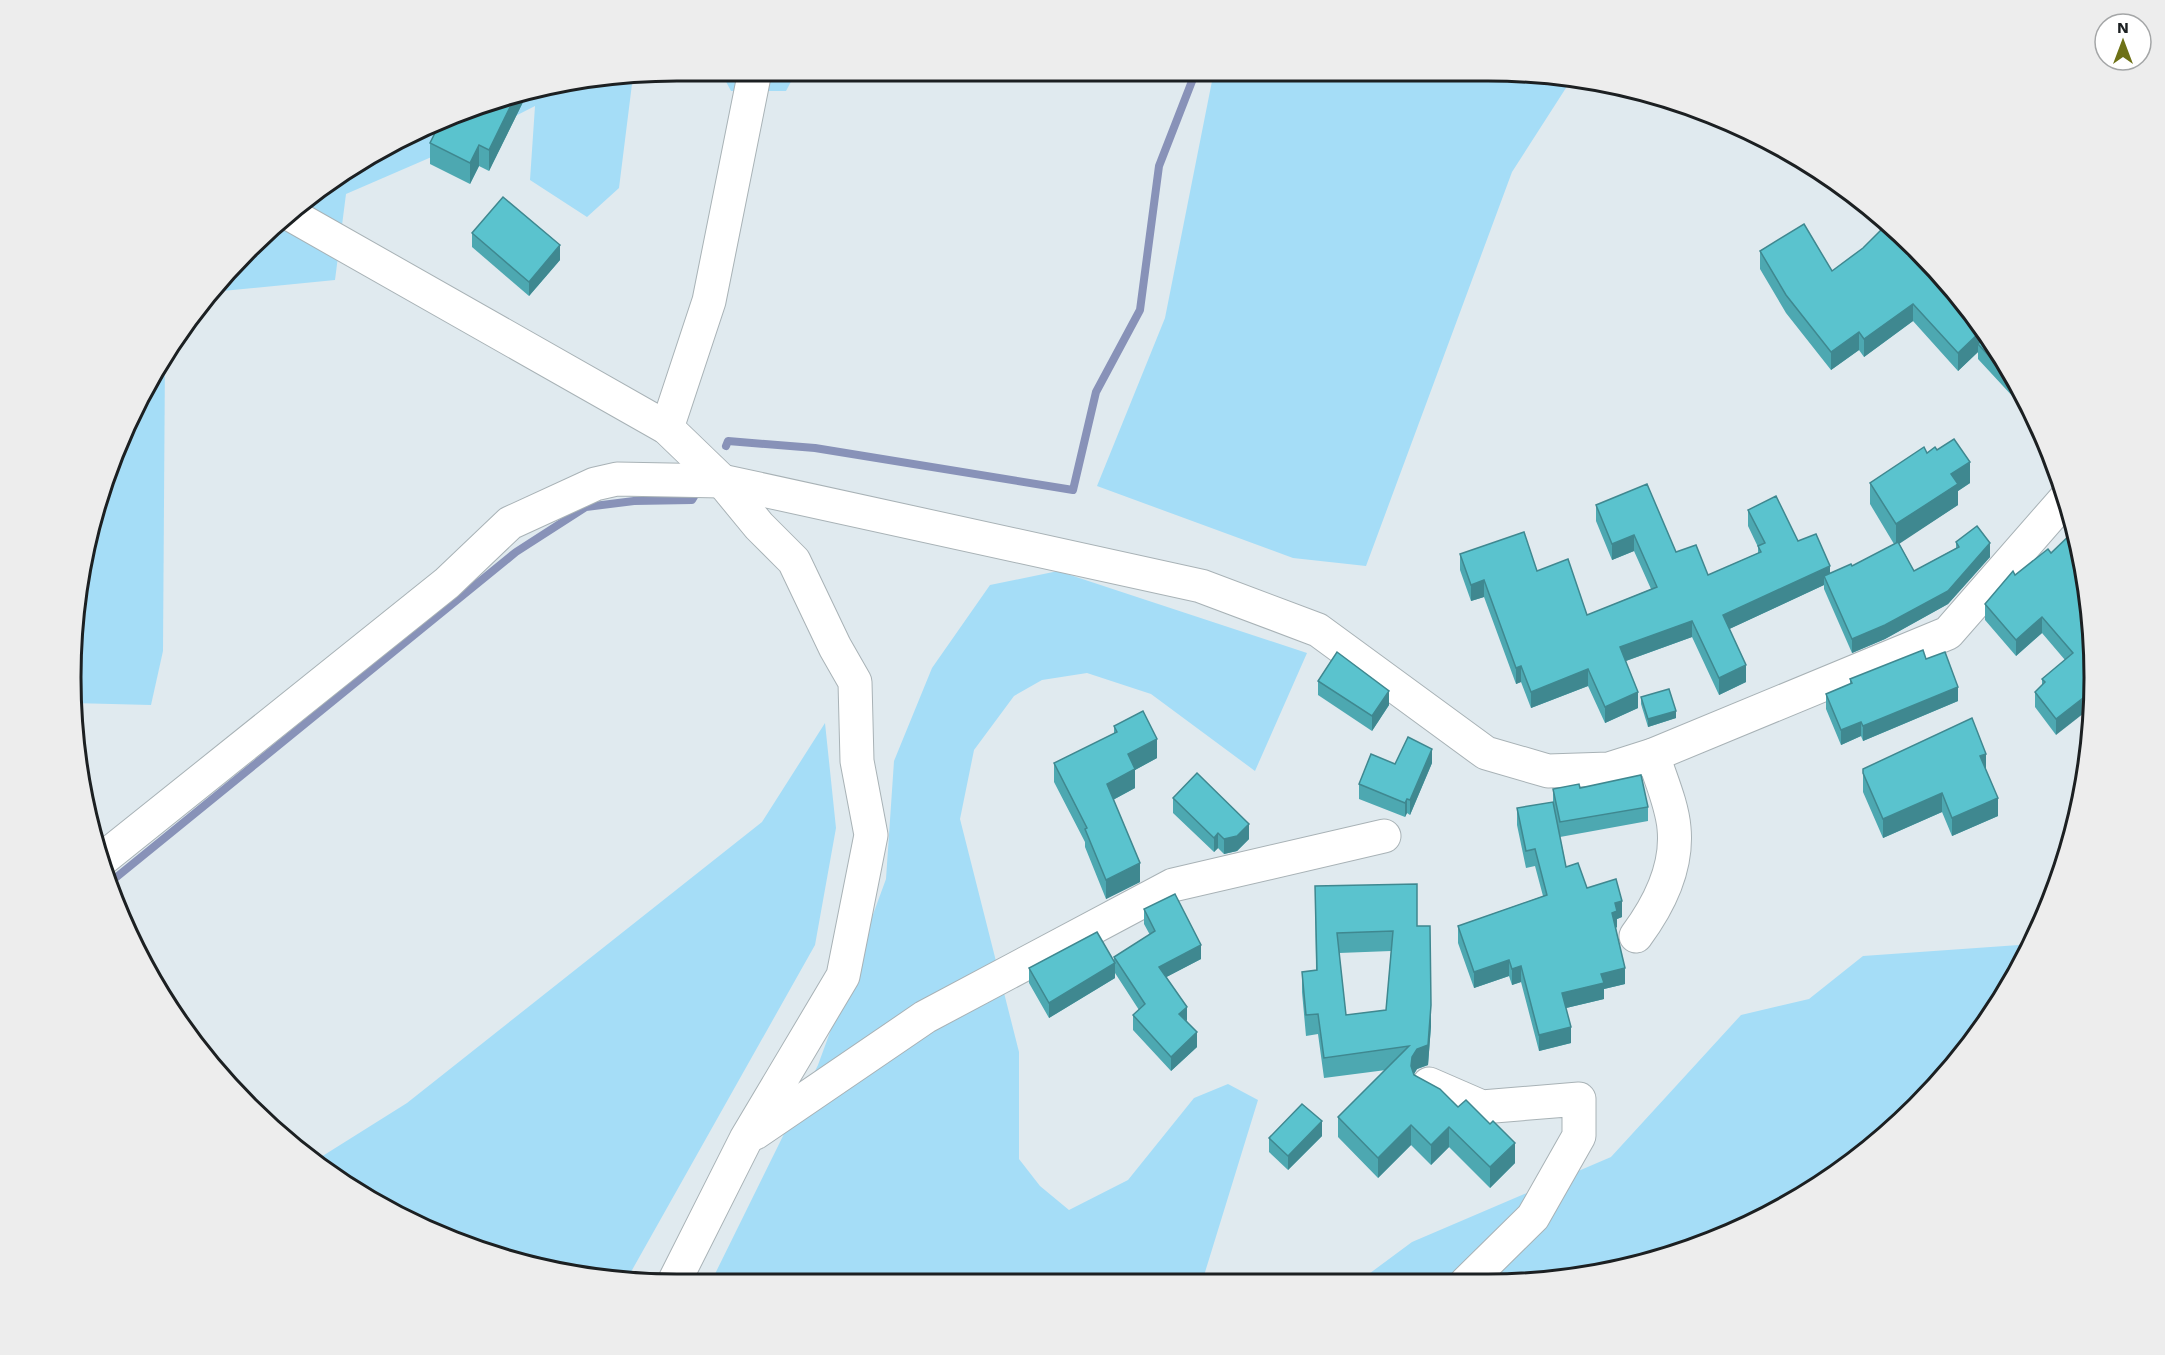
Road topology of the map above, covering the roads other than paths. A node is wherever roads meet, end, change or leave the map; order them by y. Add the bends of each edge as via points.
1 (753, 81) edge
2 (297, 218) edge
3 (667, 428) junction
4 (722, 481) junction
5 (2059, 506) edge
6 (1653, 755) junction
7 (1384, 836) dead end
8 (108, 854) edge
9 (1636, 936) dead end
10 (1429, 1084) edge
11 (746, 1139) junction
12 (678, 1274) edge
13 (1475, 1274) edge

1 - 3 street via 709,301
2 - 3 street
3 - 4 street
4 - 6 street via 1200,586 1318,630 1486,753 1548,771 1609,769
4 - 8 street via 617,479 595,484 510,523 447,583
4 - 11 street via 794,561 855,682 857,761 871,835 843,976
5 - 6 street via 1948,633
6 - 9 street via 1674,828 1670,873 1655,911
7 - 11 street via 1173,885 926,1017
10 - 13 street via 1482,1107 1579,1099 1579,1136 1533,1217
11 - 12 street

